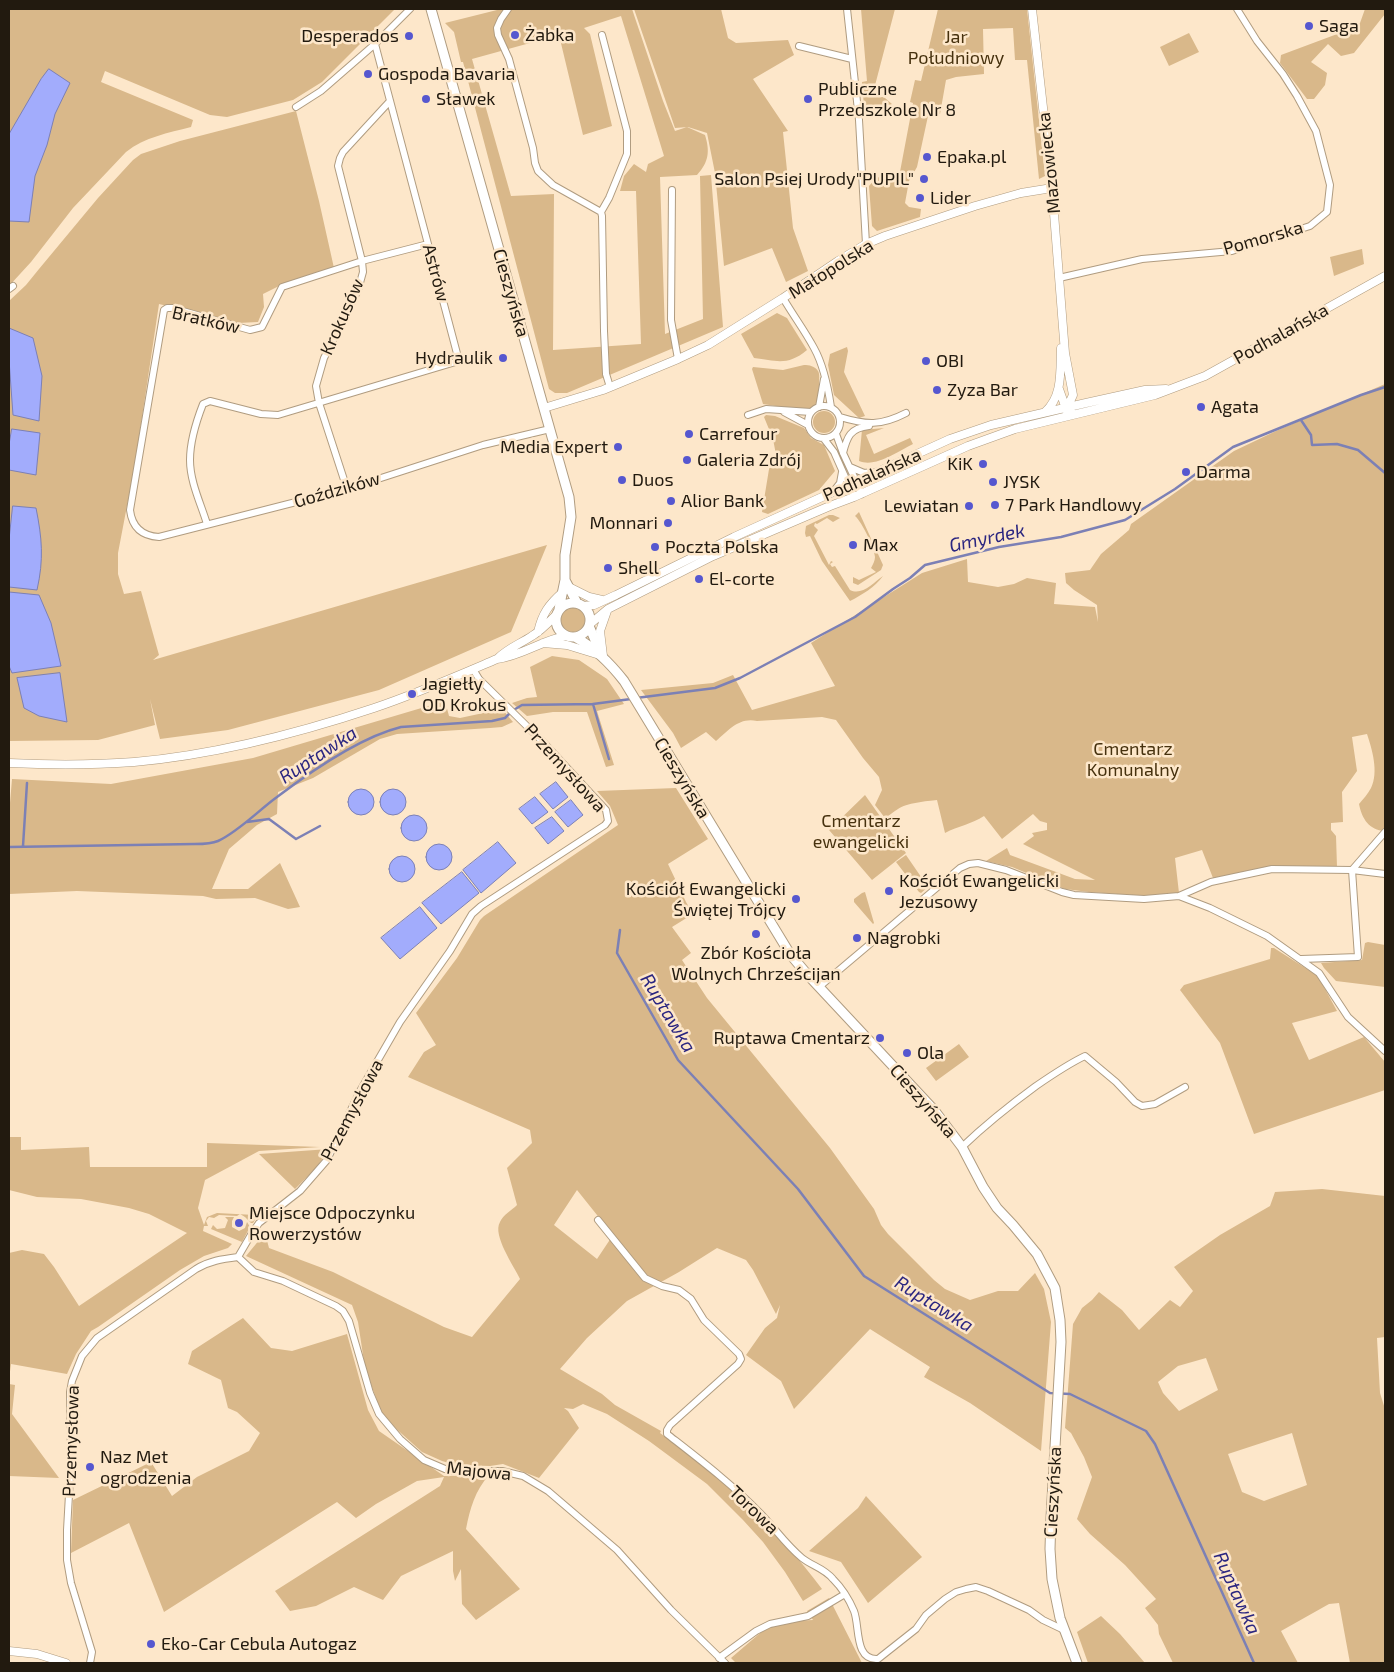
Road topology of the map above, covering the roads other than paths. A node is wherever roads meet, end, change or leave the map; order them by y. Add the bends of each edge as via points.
1 (410, 9) edge
2 (431, 9) edge
3 (508, 9) edge
4 (848, 9) edge
5 (1032, 9) edge
6 (1237, 9) edge
7 (602, 35) dead end
8 (375, 44) junction
9 (799, 46) dead end
10 (852, 59) junction
11 (834, 88) dead end
12 (856, 93) junction
13 (390, 101) junction
14 (296, 107) dead end
15 (1052, 188) junction
16 (672, 190) dead end
17 (601, 212) junction
18 (428, 244) junction
19 (866, 244) junction
20 (362, 261) junction
21 (1385, 276) edge
22 (1059, 278) junction
23 (783, 298) junction
24 (1062, 319) junction
25 (678, 359) junction
26 (824, 376) junction
27 (610, 387) junction
28 (1176, 388) junction
29 (1059, 389) junction
30 (1073, 395) junction
31 (319, 403) junction
32 (1086, 403) junction
33 (818, 407) junction
34 (831, 407) junction
35 (544, 408) junction
36 (1067, 408) junction
37 (783, 411) junction
38 (811, 412) junction
39 (906, 413) dead end
40 (1042, 414) junction
41 (1080, 414) junction
42 (748, 415) dead end
43 (840, 417) junction
44 (1059, 419) junction
45 (882, 423) junction
46 (808, 424) junction
47 (860, 426) junction
48 (550, 429) junction
49 (837, 433) junction
50 (824, 439) junction
51 (843, 453) junction
52 (850, 467) junction
53 (842, 471) junction
54 (878, 472) junction
55 (347, 489) junction
56 (855, 490) junction
57 (832, 493) junction
58 (130, 518) joint
59 (207, 524) junction
60 (566, 586) junction
61 (604, 600) junction
62 (580, 604) junction
63 (608, 609) junction
64 (558, 611) junction
65 (590, 625) junction
66 (538, 632) junction
67 (571, 636) junction
68 (541, 643) junction
69 (603, 656) junction
70 (497, 658) junction
71 (473, 669) junction
72 (9, 763) edge
73 (1385, 832) edge
74 (1352, 870) junction
75 (1385, 874) edge
76 (1180, 896) junction
77 (1300, 959) junction
78 (819, 986) junction
79 (1385, 1051) edge
80 (1185, 1087) dead end
81 (962, 1147) junction
82 (598, 1220) dead end
83 (238, 1257) junction
84 (845, 1594) junction
85 (1064, 1630) junction
86 (9, 1651) edge
87 (719, 1658) junction
88 (66, 1663) edge
89 (90, 1663) edge
90 (724, 1663) edge
91 (1077, 1663) edge

1 - 8 street
2 - 35 main road, Cieszyńska
3 - 17 street via 497,28 498,35 509,59 538,171 553,185
4 - 10 street
5 - 15 street, Mazowiecka
6 - 22 street, Pomorska via 1257,41 1284,74 1316,131 1330,185 1327,212 1310,226 1232,250 1142,259
7 - 17 street via 627,131 627,154
8 - 13 street, Astrów
8 - 14 street via 321,91
9 - 10 street
10 - 12 street
11 - 12 street
12 - 19 street
13 - 18 street, Astrów
13 - 20 street, Krokusów via 343,152 338,166
15 - 19 street, Małopolska via 975,206
15 - 22 street, Mazowiecka
16 - 25 street via 671,320
17 - 27 street via 606,374
18 - 20 street, Bratków
18 - 31 street, Astrów via 459,361
19 - 23 street, Małopolska
20 - 31 street, Krokusów via 358,290 324,358 316,386
20 - 58 street, Bratków via 282,287 262,327 250,330 172,308 164,310
21 - 28 street, Podhalańska via 1205,376
22 - 24 street, Mazowiecka
23 - 25 street, Małopolska via 708,345
23 - 26 street via 814,347
24 - 29 street, Mazowiecka
24 - 30 street, Mazowiecka
25 - 27 street, Małopolska
26 - 33 street
26 - 34 street
27 - 35 street, Małopolska
28 - 32 street, Podhalańska via 1145,390
28 - 41 street, Podhalańska
29 - 36 street, Mazowiecka
29 - 40 street, Mazowiecka via 1050,407
30 - 32 street
30 - 36 street
31 - 55 street, Krokusów
31 - 59 street via 278,415 260,414 210,401 202,404 190,462
32 - 36 street, Podhalańska
33 - 34 street
33 - 38 street
34 - 43 street
35 - 48 main road, Cieszyńska
36 - 40 street, Podhalańska
36 - 41 street
36 - 44 street
37 - 38 street
37 - 42 street via 766,409
37 - 46 street
38 - 46 street
39 - 45 street
40 - 54 street, Podhalańska via 950,439
41 - 44 street, Podhalańska
43 - 45 street
43 - 49 street
44 - 56 street, Podhalańska via 995,435 876,487
45 - 47 street
46 - 50 street via 815,436
47 - 49 street
47 - 51 street via 847,439
48 - 55 street, Goździków via 483,445
48 - 60 main road, Cieszyńska via 571,505 565,555
49 - 50 street
49 - 51 street
50 - 53 street
51 - 52 street
52 - 54 street via 864,473
52 - 56 street
53 - 56 street
53 - 57 street via 840,483
54 - 56 street, Podhalańska
55 - 59 street, Goździków
56 - 57 street, Podhalańska
56 - 63 street, Podhalańska via 830,506 713,556
57 - 61 street, Podhalańska
58 - 59 street, Goździków via 136,528 150,537
60 - 61 street via 588,598
60 - 62 main road, Cieszyńska
60 - 64 main road, Cieszyńska
60 - 66 street via 547,607
61 - 62 street, Podhalańska via 594,605
62 - 64 main road via 568,603
62 - 65 main road via 589,612
63 - 65 street, Podhalańska
63 - 69 street via 600,631
64 - 66 street
64 - 67 main road via 557,627
65 - 67 main road via 584,633
65 - 69 main road, Cieszyńska
66 - 70 street
67 - 68 street
67 - 69 main road, Cieszyńska
68 - 69 street via 567,645
68 - 70 street via 510,657
69 - 78 main road, Cieszyńska via 642,710 790,954
70 - 71 street
71 - 72 street via 375,708 284,735 200,753 134,762
71 - 83 street, Przemysłowa via 606,810 608,821 472,914 400,1022 360,1091 327,1160 300,1191 259,1223
73 - 74 street
74 - 75 street
74 - 76 street via 1272,869 1211,882
74 - 77 street via 1358,956
76 - 77 street via 1267,936
76 - 78 street via 1144,899 1074,895 1006,870 969,864 960,868
77 - 79 street via 1320,973 1348,1017
78 - 81 main road, Cieszyńska via 934,1110
80 - 81 street via 1154,1104 1142,1106 1085,1056 1068,1064 988,1122
81 - 85 main road, Cieszyńska via 983,1187 1037,1254 1055,1288 1061,1342 1050,1549 1056,1606
82 - 84 street, Torowa via 645,1278 679,1290 691,1300 704,1320 741,1359 670,1425 667,1434 718,1475 760,1513 801,1558 828,1574
83 - 87 street, Majowa via 254,1272 328,1301 343,1311 379,1414 412,1450 424,1460 445,1469 502,1471 523,1476 548,1491 617,1550
83 - 89 street, Przemysłowa via 206,1263 101,1335 82,1356 72,1381 67,1560 92,1652
84 - 85 street, Torowa via 855,1613 860,1646 866,1657 873,1660 916,1630 926,1615 945,1599 956,1592 976,1587 1029,1610
84 - 87 street via 808,1616 770,1624 756,1631
85 - 91 main road, Cieszyńska
86 - 88 street via 37,1654
87 - 90 street, Majowa

